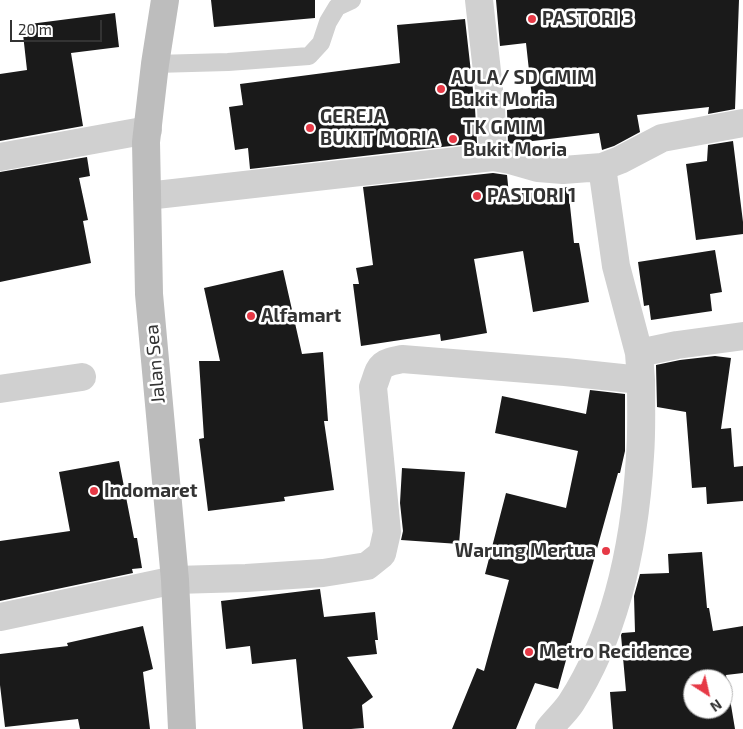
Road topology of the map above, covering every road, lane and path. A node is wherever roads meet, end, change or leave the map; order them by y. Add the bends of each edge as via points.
1 (165, 0) edge
2 (352, 0) edge
3 (479, 0) edge
4 (154, 64) junction
5 (743, 123) edge
6 (148, 130) junction
7 (0, 157) edge
8 (493, 157) junction
9 (602, 167) junction
10 (147, 196) junction
11 (743, 336) edge
12 (639, 353) junction
13 (82, 376) dead end
14 (641, 380) junction
15 (0, 389) edge
16 (175, 580) junction
17 (0, 617) edge
18 (182, 729) edge
19 (549, 729) edge

1 - 4 main road, Jalan Sea
2 - 4 lane via 338,7 321,42 309,56
3 - 8 street
4 - 6 main road, Jalan Sea
5 - 9 street via 662,138
6 - 7 street
6 - 10 main road, Jalan Sea
8 - 9 street via 538,168
8 - 10 street
9 - 12 street via 616,266
10 - 16 main road, Jalan Sea via 149,294
11 - 12 street
12 - 14 street
13 - 15 street
14 - 16 street via 402,359 388,362 380,367 373,387 387,532 382,554 367,566 323,573
14 - 19 street via 638,492 627,562 611,618 591,667 570,704
16 - 17 street
16 - 18 main road, Jalan Sea

